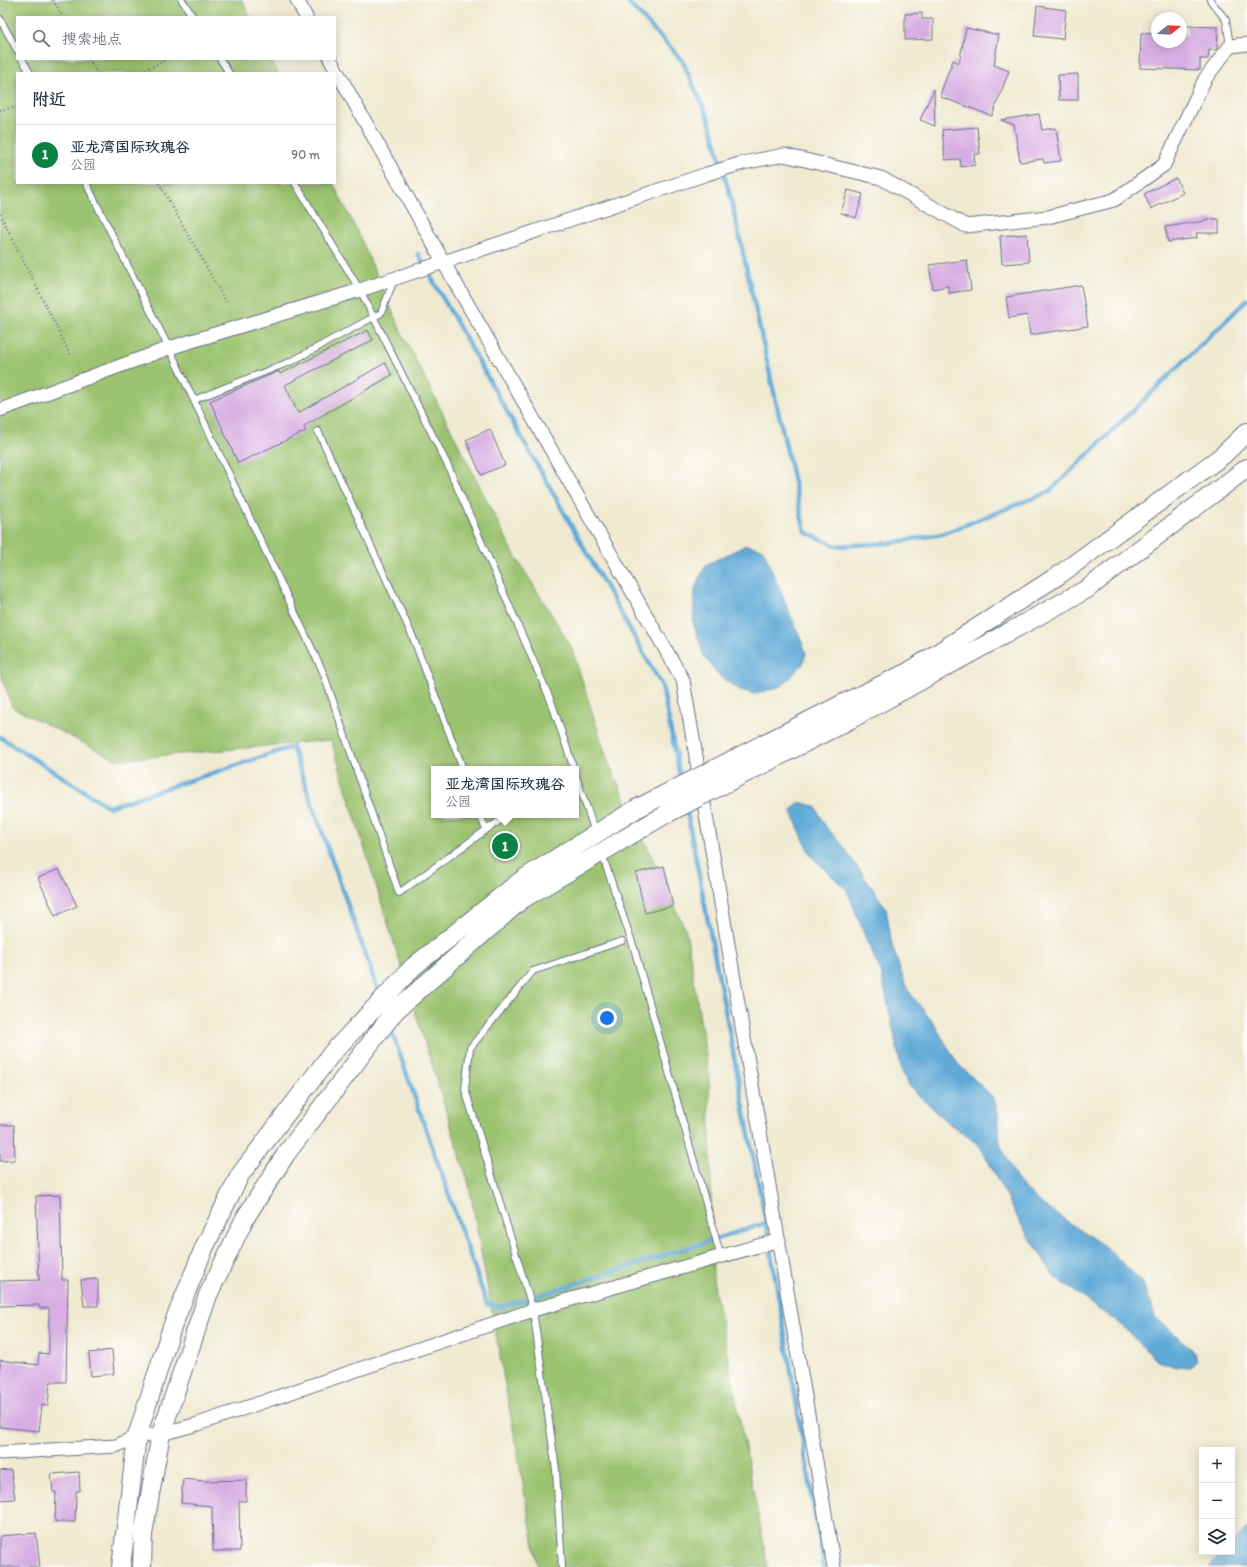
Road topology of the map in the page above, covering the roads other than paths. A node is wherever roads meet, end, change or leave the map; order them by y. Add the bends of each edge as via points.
1 (182, 0) edge
2 (297, 0) edge
3 (1210, 0) edge
4 (192, 16) edge
5 (305, 16) edge
6 (0, 19) edge
7 (1247, 44) edge
8 (1230, 46) junction
9 (16, 48) edge
10 (23, 60) edge
11 (221, 60) edge
12 (331, 60) edge
13 (29, 72) edge
14 (228, 72) edge
15 (87, 184) edge
16 (296, 184) edge
17 (444, 263) junction
18 (395, 279) junction
19 (360, 290) junction
20 (169, 348) junction
21 (194, 400) junction
22 (0, 410) edge
23 (318, 431) dead end
24 (1247, 432) edge
25 (1247, 468) edge
26 (846, 711) junction
27 (462, 766) edge
28 (573, 766) edge
29 (579, 785) edge
30 (481, 818) edge
31 (504, 818) edge
32 (486, 830) junction
33 (622, 941) dead end
34 (779, 1240) junction
35 (721, 1257) junction
36 (533, 1310) junction
37 (161, 1434) junction
38 (137, 1436) junction
39 (0, 1453) edge
40 (121, 1567) edge
41 (142, 1567) edge
42 (562, 1567) edge
43 (834, 1567) edge

1 - 4 lane
2 - 5 street
3 - 8 lane via 1226,20
6 - 9 lane
7 - 8 street
8 - 17 street via 1205,79 1164,165 1114,200 1048,218 966,226 881,178 784,155 743,163 707,174
10 - 13 lane
11 - 14 lane
12 - 17 street
15 - 20 lane
16 - 19 lane
17 - 18 street
17 - 34 street via 683,680
18 - 19 street
18 - 21 lane via 381,313 292,361
19 - 20 street
19 - 28 lane via 451,473 551,701
20 - 21 lane
20 - 22 street
21 - 32 lane via 323,672 399,893
23 - 27 lane via 412,635
24 - 26 main road via 1222,456 1059,575
25 - 26 main road via 1087,589
26 - 37 main road, bridge via 521,900 395,1011 286,1154 245,1218 208,1295
26 - 38 main road, bridge via 636,809 523,879 414,967 332,1053 240,1175 204,1248 172,1327
29 - 35 lane via 634,948
30 - 32 lane
31 - 32 lane
33 - 36 lane via 533,971 470,1048 464,1089
34 - 35 street
34 - 43 street
35 - 36 street
36 - 37 street via 198,1424
36 - 42 lane via 556,1470
37 - 38 street
37 - 41 main road via 143,1534
38 - 39 street via 116,1446
38 - 40 main road

